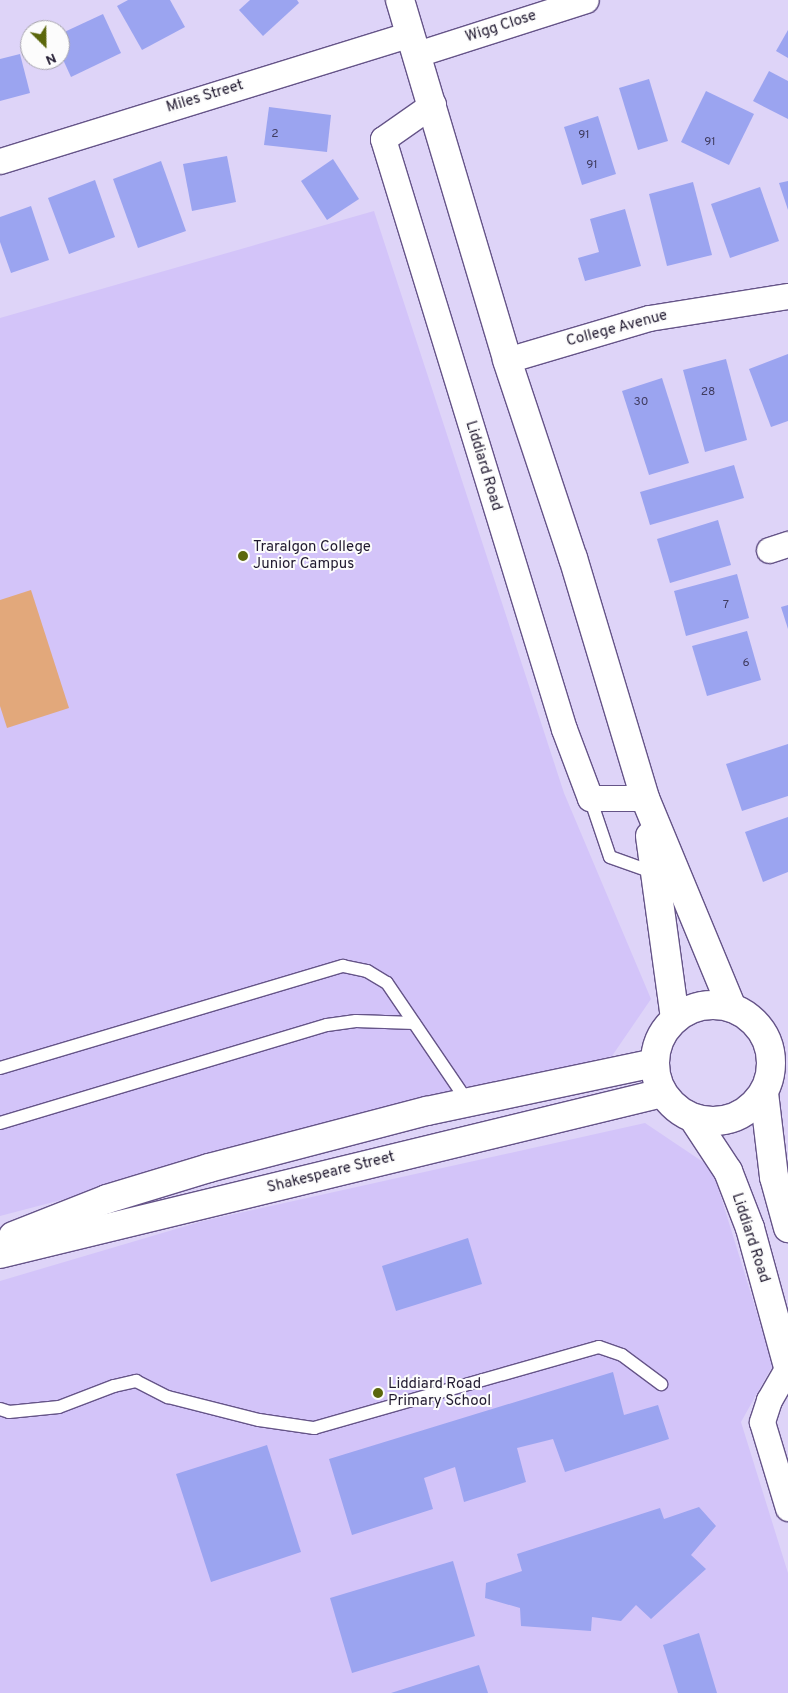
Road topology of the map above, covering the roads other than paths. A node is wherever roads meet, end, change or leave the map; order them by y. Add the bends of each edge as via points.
1 (400, 0) edge
2 (586, 0) edge
3 (414, 44) junction
4 (433, 104) junction
5 (0, 160) edge
6 (788, 296) edge
7 (507, 360) junction
8 (590, 798) junction
9 (645, 798) junction
10 (655, 873) junction
11 (682, 887) junction
12 (732, 1008) junction
13 (675, 1018) junction
14 (414, 1023) junction
15 (780, 1057) edge
16 (654, 1063) junction
17 (0, 1068) edge
18 (764, 1092) junction
19 (662, 1093) junction
20 (468, 1102) junction
21 (692, 1118) junction
22 (0, 1123) edge
23 (788, 1228) edge
24 (0, 1242) edge
25 (0, 1254) edge
26 (788, 1367) edge
27 (661, 1384) dead end
28 (0, 1408) edge
29 (788, 1508) edge

1 - 3 street
2 - 3 street, Wigg Close
3 - 4 street
3 - 5 street, Miles Street
4 - 7 street
4 - 8 street, Liddiard Road via 383,139 564,729
6 - 7 street, College Avenue via 649,318
7 - 9 street
8 - 9 street
8 - 10 lane via 610,857
9 - 10 street
9 - 11 street
10 - 11 lane
10 - 13 street
11 - 12 street
12 - 13 street via 696,1008
12 - 15 street via 750,1017
13 - 16 street via 662,1034
14 - 17 lane via 382,980 367,971 343,966
14 - 20 lane
14 - 22 lane via 356,1021 327,1025
15 - 18 street
16 - 19 street
16 - 20 street
18 - 21 street via 750,1108 730,1119 710,1122
18 - 23 street via 772,1168
19 - 21 street via 675,1108
19 - 25 street, Shakespeare Street
20 - 24 street via 209,1168 107,1199
21 - 26 street, Liddiard Road via 728,1171 750,1228
26 - 29 street, Liddiard Road via 769,1400 762,1422
27 - 28 lane via 622,1356 599,1348 376,1414 314,1428 259,1420 168,1397 136,1381 59,1407 9,1412

